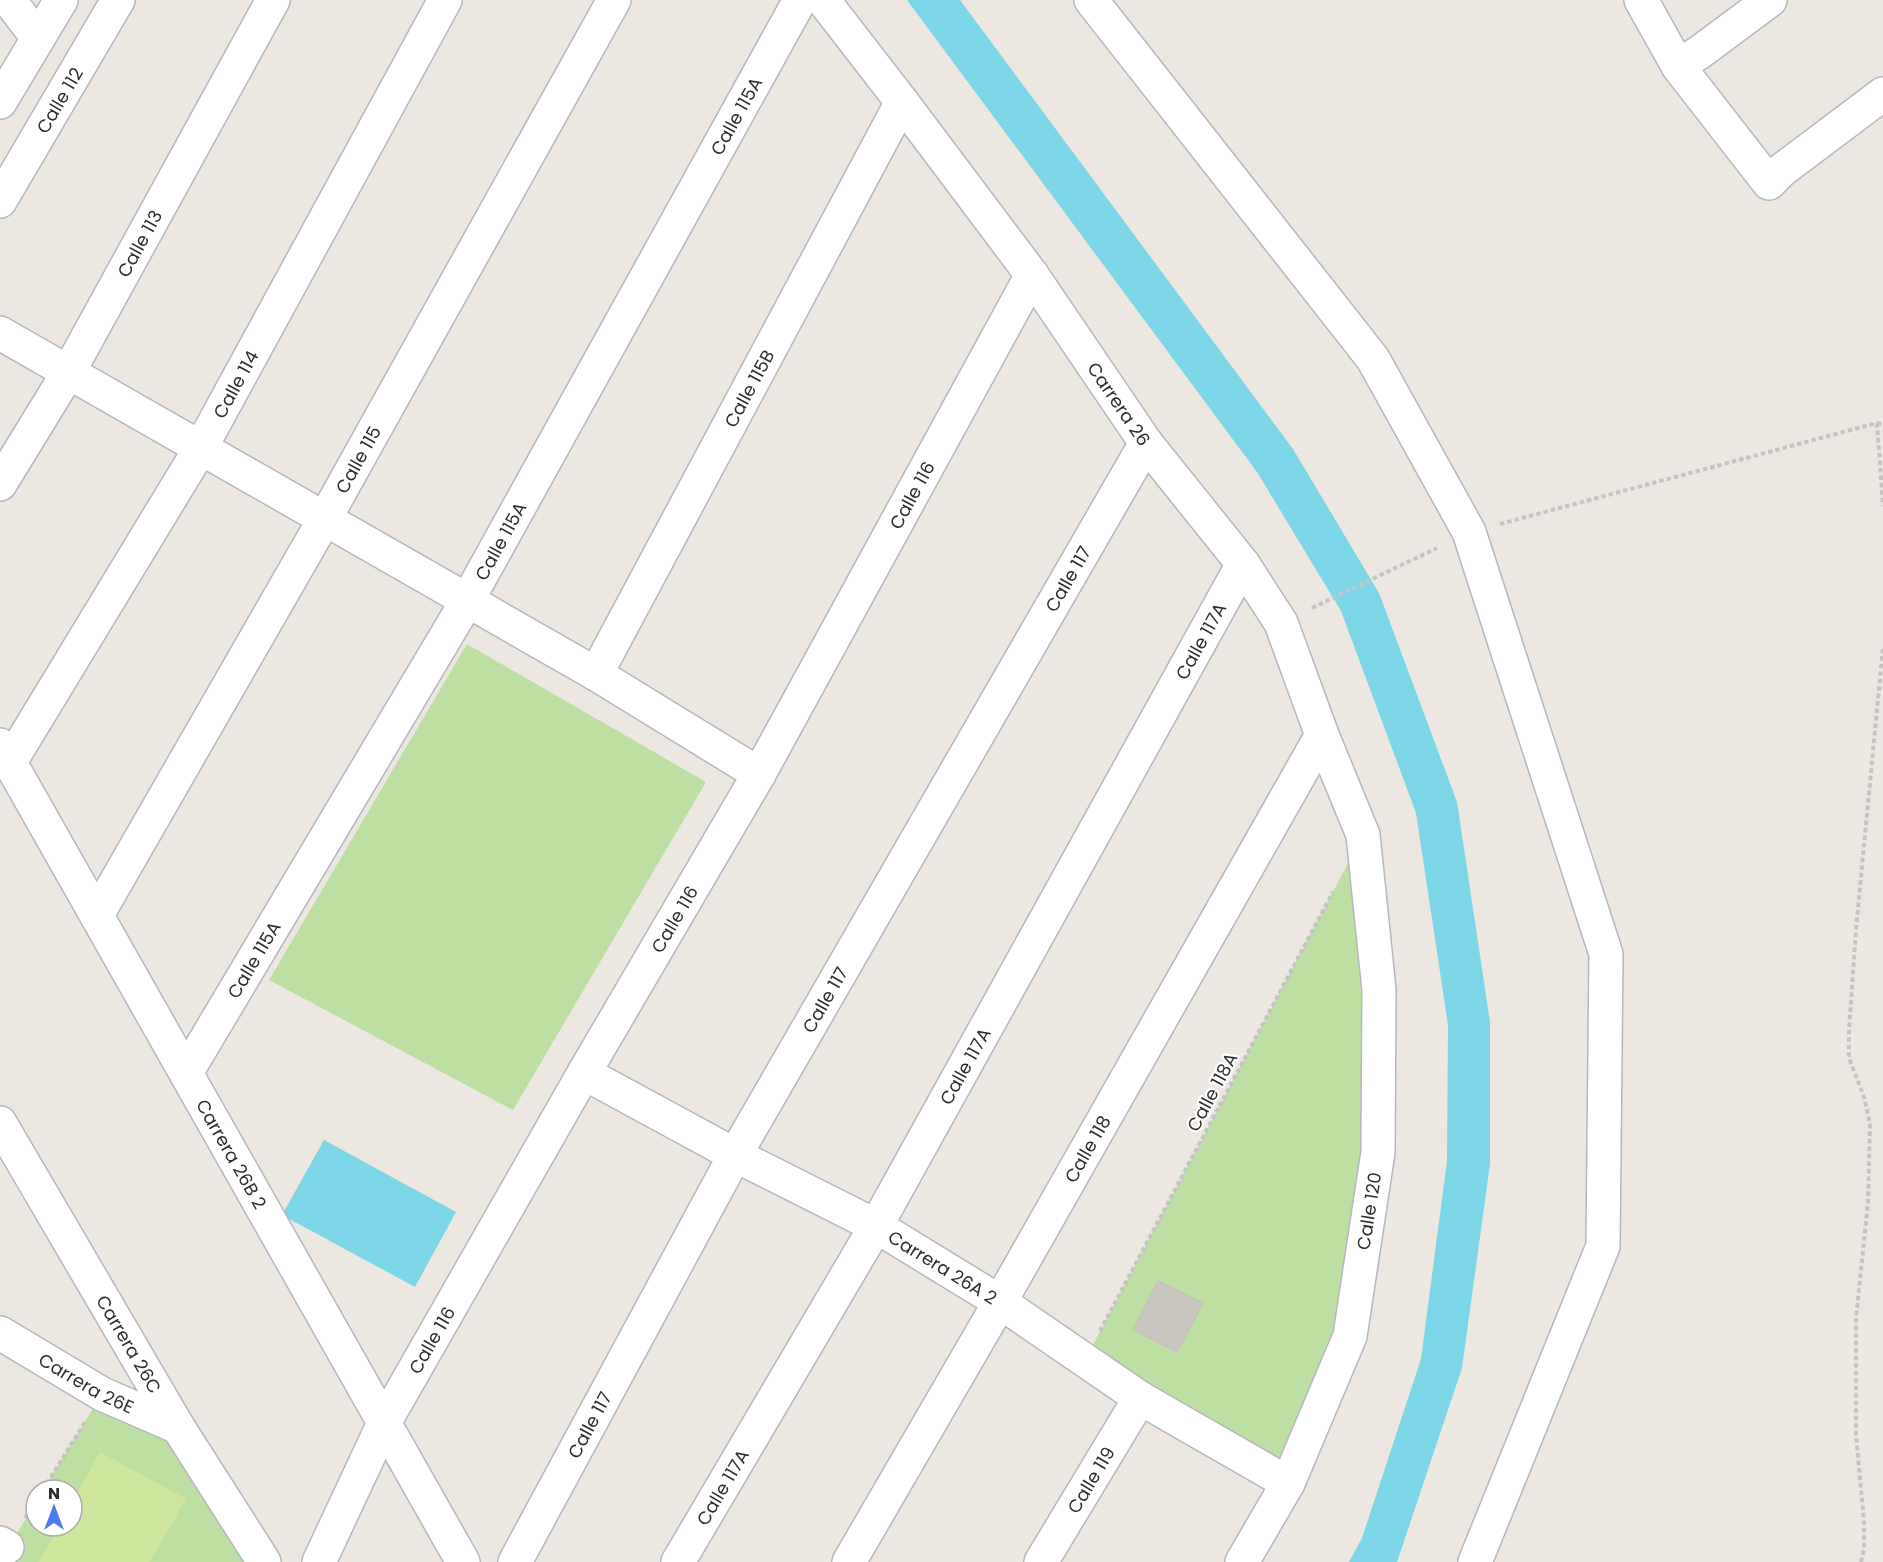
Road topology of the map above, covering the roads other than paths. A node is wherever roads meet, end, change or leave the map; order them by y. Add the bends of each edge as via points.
1 (9, 0) edge
2 (60, 0) edge
3 (118, 0) edge
4 (273, 0) edge
5 (445, 0) edge
6 (614, 0) edge
7 (800, 0) edge
8 (823, 0) edge
9 (1092, 0) edge
10 (1641, 0) edge
11 (1770, 0) edge
12 (38, 38) junction
13 (1678, 66) junction
14 (1883, 93) edge
15 (0, 102) edge
16 (902, 102) junction
17 (0, 201) edge
18 (1032, 275) junction
19 (0, 333) edge
20 (68, 373) junction
21 (1146, 443) junction
22 (200, 449) junction
23 (0, 484) edge
24 (324, 520) junction
25 (1243, 564) junction
26 (467, 601) junction
27 (596, 674) junction
28 (1322, 735) junction
29 (5, 753) edge
30 (759, 774) junction
31 (1363, 836) joint
32 (96, 915) junction
33 (186, 1073) junction
34 (584, 1073) junction
35 (0, 1123) edge
36 (735, 1155) junction
37 (876, 1226) junction
38 (1000, 1302) junction
39 (0, 1333) edge
40 (1140, 1398) junction
41 (384, 1423) junction
42 (178, 1427) junction
43 (1288, 1484) junction
44 (264, 1562) edge
45 (318, 1562) edge
46 (463, 1562) edge
47 (515, 1562) edge
48 (678, 1562) edge
49 (849, 1562) edge
50 (1041, 1562) edge
51 (1242, 1562) edge
52 (1475, 1562) edge

1 - 12 street
2 - 12 street
3 - 17 street, Calle 112
4 - 20 street, Calle 113
5 - 22 street, Calle 114
6 - 24 street, Calle 115
7 - 26 street, Calle 115A
8 - 16 street, Carrera 26
9 - 52 street via 1373,359 1469,532 1606,954 1603,1246
10 - 13 street
11 - 13 street
12 - 15 street
13 - 14 street via 1769,183
16 - 18 street, Carrera 26
16 - 27 street, Calle 115B
18 - 21 street, Carrera 26
18 - 30 street, Calle 116
19 - 20 street
20 - 22 street
20 - 23 street, Calle 113
21 - 25 street, Carrera 26
21 - 36 street, Calle 117
22 - 24 street
22 - 29 street, Calle 114
24 - 26 street
24 - 32 street, Calle 115
25 - 28 street, Carrera 26 via 1281,623
25 - 37 street, Calle 117A
26 - 27 street
26 - 33 street, Calle 115A
27 - 30 street
28 - 31 street, Carrera 26
28 - 38 street, Calle 118
29 - 32 street, Carrera 26B 2
30 - 34 street, Calle 116
31 - 43 street, Calle 120 via 1379,990 1378,1152 1350,1336
32 - 33 street, Carrera 26B 2
33 - 41 street, Carrera 26B 2
34 - 36 street, Carrera 26A 2
34 - 41 street, Calle 116
35 - 42 street, Carrera 26C
36 - 37 street, Carrera 26A 2
36 - 47 street, Calle 117
37 - 38 street, Carrera 26A 2
37 - 48 street, Calle 117A
38 - 40 street, Carrera 26A 2
38 - 49 street, Calle 118
39 - 42 street, Carrera 26E via 102,1394
40 - 43 street, Carrera 26A 2
40 - 50 street, Calle 119
41 - 45 street, Calle 116
41 - 46 street, Carrera 26B 2
42 - 44 street, Carrera 26C
43 - 51 street, Calle 120

